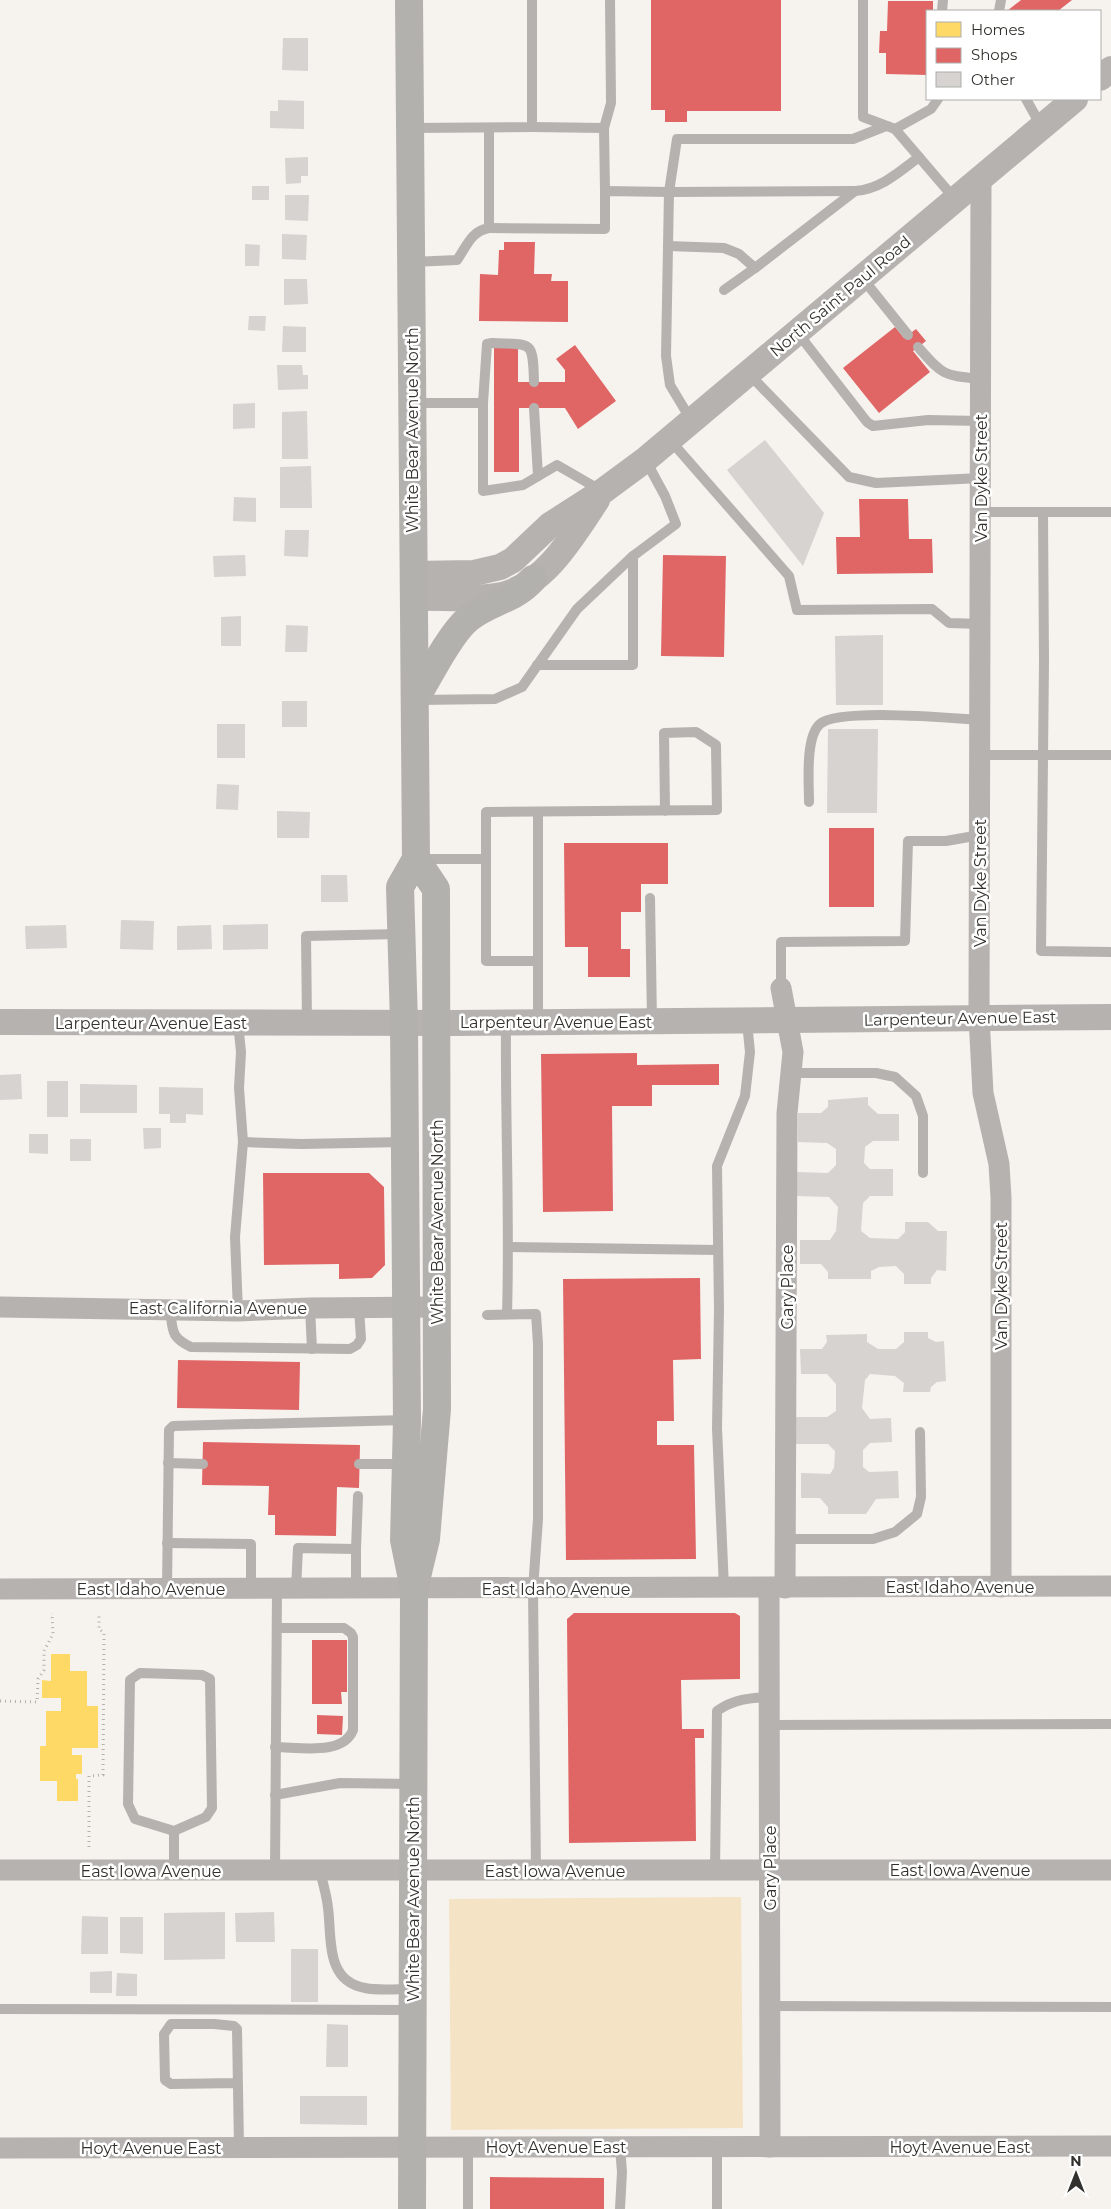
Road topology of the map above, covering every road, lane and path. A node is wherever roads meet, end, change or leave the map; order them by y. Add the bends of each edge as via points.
1 (532, 0) edge
2 (610, 0) edge
3 (863, 0) edge
4 (411, 3) edge
5 (1111, 69) edge
6 (1101, 77) edge
7 (937, 100) edge
8 (1027, 100) edge
9 (1074, 100) edge
10 (532, 127) junction
11 (891, 127) junction
12 (1041, 127) junction
13 (410, 128) junction
14 (489, 128) junction
15 (604, 128) junction
16 (919, 157) junction
17 (981, 177) junction
18 (605, 190) junction
19 (855, 190) junction
20 (669, 192) junction
21 (955, 199) junction
22 (489, 228) junction
23 (668, 246) junction
24 (411, 262) junction
25 (755, 268) junction
26 (862, 278) junction
27 (724, 290) dead end
28 (797, 332) junction
29 (908, 334) dead end
30 (918, 347) dead end
31 (748, 373) junction
32 (981, 379) junction
33 (534, 382) dead end
34 (412, 403) junction
35 (483, 403) junction
36 (534, 408) dead end
37 (692, 420) junction
38 (981, 420) junction
39 (669, 440) junction
40 (645, 460) junction
41 (538, 476) junction
42 (981, 478) junction
43 (603, 491) junction
44 (981, 512) junction
45 (1043, 512) junction
46 (1111, 512) edge
47 (633, 556) junction
48 (533, 579) junction
49 (414, 586) junction
50 (981, 624) junction
51 (537, 665) junction
52 (415, 700) junction
53 (980, 720) junction
54 (980, 755) junction
55 (1044, 755) junction
56 (1111, 755) edge
57 (809, 802) dead end
58 (665, 810) junction
59 (538, 812) junction
60 (980, 836) junction
61 (486, 858) junction
62 (416, 859) junction
63 (650, 898) dead end
64 (401, 934) junction
65 (1111, 952) edge
66 (538, 961) junction
67 (781, 988) joint
68 (979, 1017) junction
69 (1111, 1017) edge
70 (786, 1021) junction
71 (0, 1022) edge
72 (437, 1022) junction
73 (506, 1022) junction
74 (538, 1022) junction
75 (652, 1022) junction
76 (747, 1022) junction
77 (238, 1023) junction
78 (307, 1023) junction
79 (404, 1023) junction
80 (791, 1073) junction
81 (243, 1142) junction
82 (405, 1142) junction
83 (923, 1173) dead end
84 (509, 1247) junction
85 (717, 1250) junction
86 (0, 1307) edge
87 (436, 1307) junction
88 (310, 1308) junction
89 (359, 1308) junction
90 (406, 1308) junction
91 (170, 1309) junction
92 (238, 1310) junction
93 (487, 1314) dead end
94 (507, 1314) junction
95 (312, 1348) junction
96 (407, 1420) junction
97 (920, 1432) dead end
98 (168, 1463) junction
99 (203, 1464) dead end
100 (359, 1464) dead end
101 (406, 1464) junction
102 (358, 1496) dead end
103 (787, 1539) junction
104 (167, 1543) junction
105 (356, 1549) junction
106 (1111, 1586) edge
107 (1001, 1587) junction
108 (724, 1588) junction
109 (777, 1588) junction
110 (0, 1589) edge
111 (251, 1589) junction
112 (287, 1589) junction
113 (356, 1589) junction
114 (414, 1589) junction
115 (533, 1589) junction
116 (167, 1590) junction
117 (52, 1613) dead end
118 (99, 1614) dead end
119 (277, 1628) junction
120 (769, 1697) junction
121 (0, 1701) edge
122 (1111, 1724) edge
123 (770, 1725) junction
124 (276, 1747) junction
125 (413, 1784) junction
126 (276, 1795) junction
127 (174, 1831) junction
128 (89, 1847) dead end
129 (320, 1869) junction
130 (0, 1870) edge
131 (413, 1870) junction
132 (770, 1870) junction
133 (1111, 1870) edge
134 (174, 1871) junction
135 (715, 1871) junction
136 (276, 1872) junction
137 (536, 1872) junction
138 (413, 2000) junction
139 (770, 2006) junction
140 (1111, 2007) edge
141 (0, 2009) edge
142 (238, 2083) junction
143 (1111, 2146) edge
144 (620, 2147) junction
145 (717, 2147) junction
146 (770, 2147) junction
147 (0, 2148) edge
148 (239, 2148) junction
149 (412, 2148) junction
150 (468, 2148) junction
151 (412, 2209) edge
152 (468, 2209) edge
153 (620, 2209) edge
154 (717, 2209) edge

1 - 10 lane
2 - 15 lane via 611,103
3 - 11 lane via 863,117
4 - 13 main road, White Bear Avenue North
5 - 6 street
7 - 11 lane via 931,109
8 - 12 lane
9 - 12 street, North Saint Paul Road
10 - 14 lane
10 - 15 lane
11 - 16 lane
11 - 20 lane via 853,139 677,139
12 - 17 street, North Saint Paul Road
13 - 14 lane
13 - 24 main road, White Bear Avenue North
14 - 22 lane
15 - 18 lane
16 - 19 lane via 886,182 869,190
16 - 21 lane
17 - 21 street, North Saint Paul Road
17 - 32 street, Van Dyke Street
18 - 20 lane
18 - 22 lane via 605,228
19 - 20 lane
19 - 25 lane
20 - 23 lane
21 - 26 street, North Saint Paul Road
22 - 24 lane via 471,236 457,260
23 - 25 lane via 724,248 739,254
23 - 37 lane via 666,356 670,385
24 - 34 main road, White Bear Avenue North
25 - 27 lane
26 - 28 street, North Saint Paul Road
26 - 29 lane
28 - 31 street, North Saint Paul Road
28 - 38 lane via 873,426 928,420
30 - 32 lane via 941,372
31 - 37 street, North Saint Paul Road
31 - 42 lane via 849,477 876,483
32 - 38 street, Van Dyke Street
33 - 35 lane via 533,354 528,347 522,344 487,344
34 - 35 lane
34 - 49 main road, White Bear Avenue North
35 - 41 lane via 483,491 523,485
36 - 41 lane
37 - 39 street, North Saint Paul Road
38 - 42 street, Van Dyke Street
39 - 40 street, North Saint Paul Road
39 - 50 lane via 789,576 797,610 932,609 949,622
40 - 43 street, North Saint Paul Road
40 - 47 lane via 666,496 676,524
41 - 43 lane via 557,465
42 - 44 street, Van Dyke Street
43 - 48 street, North Saint Paul Road via 571,539
43 - 49 street, North Saint Paul Road via 550,525 513,560 500,567
44 - 45 lane
44 - 50 street, Van Dyke Street
45 - 46 lane
45 - 55 lane
47 - 51 lane via 576,610
47 - 51 lane via 633,665
48 - 49 street, North Saint Paul Road via 500,595
48 - 52 main road via 518,594 478,612 463,624
49 - 52 main road, White Bear Avenue North
50 - 53 street, Van Dyke Street
51 - 52 lane via 522,687 495,699
52 - 62 main road, White Bear Avenue North
53 - 54 street, Van Dyke Street
53 - 57 lane via 838,716 820,723 810,751
54 - 55 lane
54 - 60 street, Van Dyke Street
55 - 56 lane
55 - 65 lane via 1041,951
58 - 58 lane via 664,733 696,732 716,745 717,810
58 - 59 lane
59 - 61 lane via 486,812
59 - 66 lane
60 - 67 lane via 946,841 908,841 906,941 781,942
60 - 68 street, Van Dyke Street
61 - 62 lane
61 - 66 lane via 486,961
62 - 64 main road, White Bear Avenue North via 400,887
62 - 72 main road, White Bear Avenue North via 436,889
63 - 75 lane
64 - 78 lane via 306,936
64 - 79 main road, White Bear Avenue North
66 - 74 lane
67 - 70 street, Gary Place
68 - 69 street, Larpenteur Avenue East
68 - 70 street, Larpenteur Avenue East
68 - 107 street, Van Dyke Street via 983,1093 999,1164 1002,1198
70 - 76 street, Larpenteur Avenue East
70 - 80 street, Gary Place via 793,1052
71 - 77 street, Larpenteur Avenue East
72 - 73 street, Larpenteur Avenue East
72 - 79 street, Larpenteur Avenue East
72 - 87 main road, White Bear Avenue North
73 - 74 street, Larpenteur Avenue East
73 - 84 lane
74 - 75 street, Larpenteur Avenue East
75 - 76 street, Larpenteur Avenue East
76 - 85 lane via 750,1052 745,1096 717,1166
77 - 78 street, Larpenteur Avenue East
77 - 81 lane
78 - 79 street, Larpenteur Avenue East
79 - 82 main road, White Bear Avenue North
80 - 83 lane via 876,1073 895,1077 916,1096 923,1116
80 - 103 street, Gary Place via 787,1122
81 - 82 lane
81 - 92 lane via 235,1237
82 - 90 main road, White Bear Avenue North
84 - 85 lane
84 - 94 lane
85 - 108 lane via 717,1428
86 - 91 street, East California Avenue
87 - 90 street, East California Avenue
87 - 114 main road, White Bear Avenue North via 434,1464 426,1539
88 - 89 street, East California Avenue
88 - 92 street, East California Avenue
88 - 95 lane
89 - 90 street, East California Avenue
89 - 95 lane via 361,1339 357,1345 350,1349
90 - 96 main road, White Bear Avenue North
91 - 92 street, East California Avenue
91 - 95 lane via 174,1335 179,1342 190,1347
93 - 94 lane
94 - 115 lane via 536,1314 538,1519
96 - 98 lane via 173,1426 169,1430
96 - 101 main road, White Bear Avenue North
97 - 103 lane via 921,1497 917,1514 895,1532 873,1539
98 - 99 lane
98 - 104 lane
100 - 101 lane
101 - 114 main road, White Bear Avenue North via 404,1540
102 - 105 lane
103 - 109 street, Gary Place
104 - 111 lane via 251,1544
104 - 116 lane
105 - 112 lane via 298,1548
105 - 113 lane
106 - 107 street, East Idaho Avenue
107 - 109 street, East Idaho Avenue
108 - 109 street, East Idaho Avenue
108 - 115 street, East Idaho Avenue
109 - 120 street, Gary Place
110 - 116 street, East Idaho Avenue
111 - 112 street, East Idaho Avenue
111 - 116 street, East Idaho Avenue
112 - 113 street, East Idaho Avenue
112 - 119 lane
113 - 114 street, East Idaho Avenue
114 - 115 street, East Idaho Avenue
114 - 125 main road, White Bear Avenue North
115 - 137 lane
117 - 121 path via 53,1634 44,1651 44,1670 38,1679 37,1702
118 - 128 path via 99,1629 104,1632 103,1775 90,1776
119 - 124 lane
119 - 124 lane via 344,1628 351,1632 353,1730 350,1738 338,1745
120 - 123 street, Gary Place
120 - 135 lane via 729,1702 717,1711
122 - 123 lane
123 - 132 street, Gary Place
124 - 126 lane
125 - 126 lane via 340,1783
125 - 131 main road, White Bear Avenue North
126 - 136 lane
127 - 127 lane via 206,1817 212,1808 210,1679 202,1675 140,1673 130,1680 128,1804 135,1819
127 - 134 lane
129 - 131 street, East Iowa Avenue
129 - 136 street, East Iowa Avenue
129 - 138 lane via 336,1968 350,1983
130 - 134 street, East Iowa Avenue
131 - 137 street, East Iowa Avenue
131 - 138 main road, White Bear Avenue North
132 - 133 street, East Iowa Avenue
132 - 135 street, East Iowa Avenue
132 - 139 street, Gary Place
134 - 136 street, East Iowa Avenue
135 - 137 street, East Iowa Avenue
138 - 141 lane
138 - 149 main road, White Bear Avenue North
139 - 140 lane
139 - 146 street, Gary Place
142 - 142 lane via 234,2026 171,2024 164,2034 165,2080 171,2084
142 - 148 lane
143 - 146 street, Hoyt Avenue East
144 - 145 street, Hoyt Avenue East
144 - 150 street, Hoyt Avenue East
144 - 153 lane
145 - 146 street, Hoyt Avenue East
145 - 154 lane
147 - 148 street, Hoyt Avenue East
148 - 149 street, Hoyt Avenue East
149 - 150 street, Hoyt Avenue East
149 - 151 main road, White Bear Avenue North
150 - 152 lane

